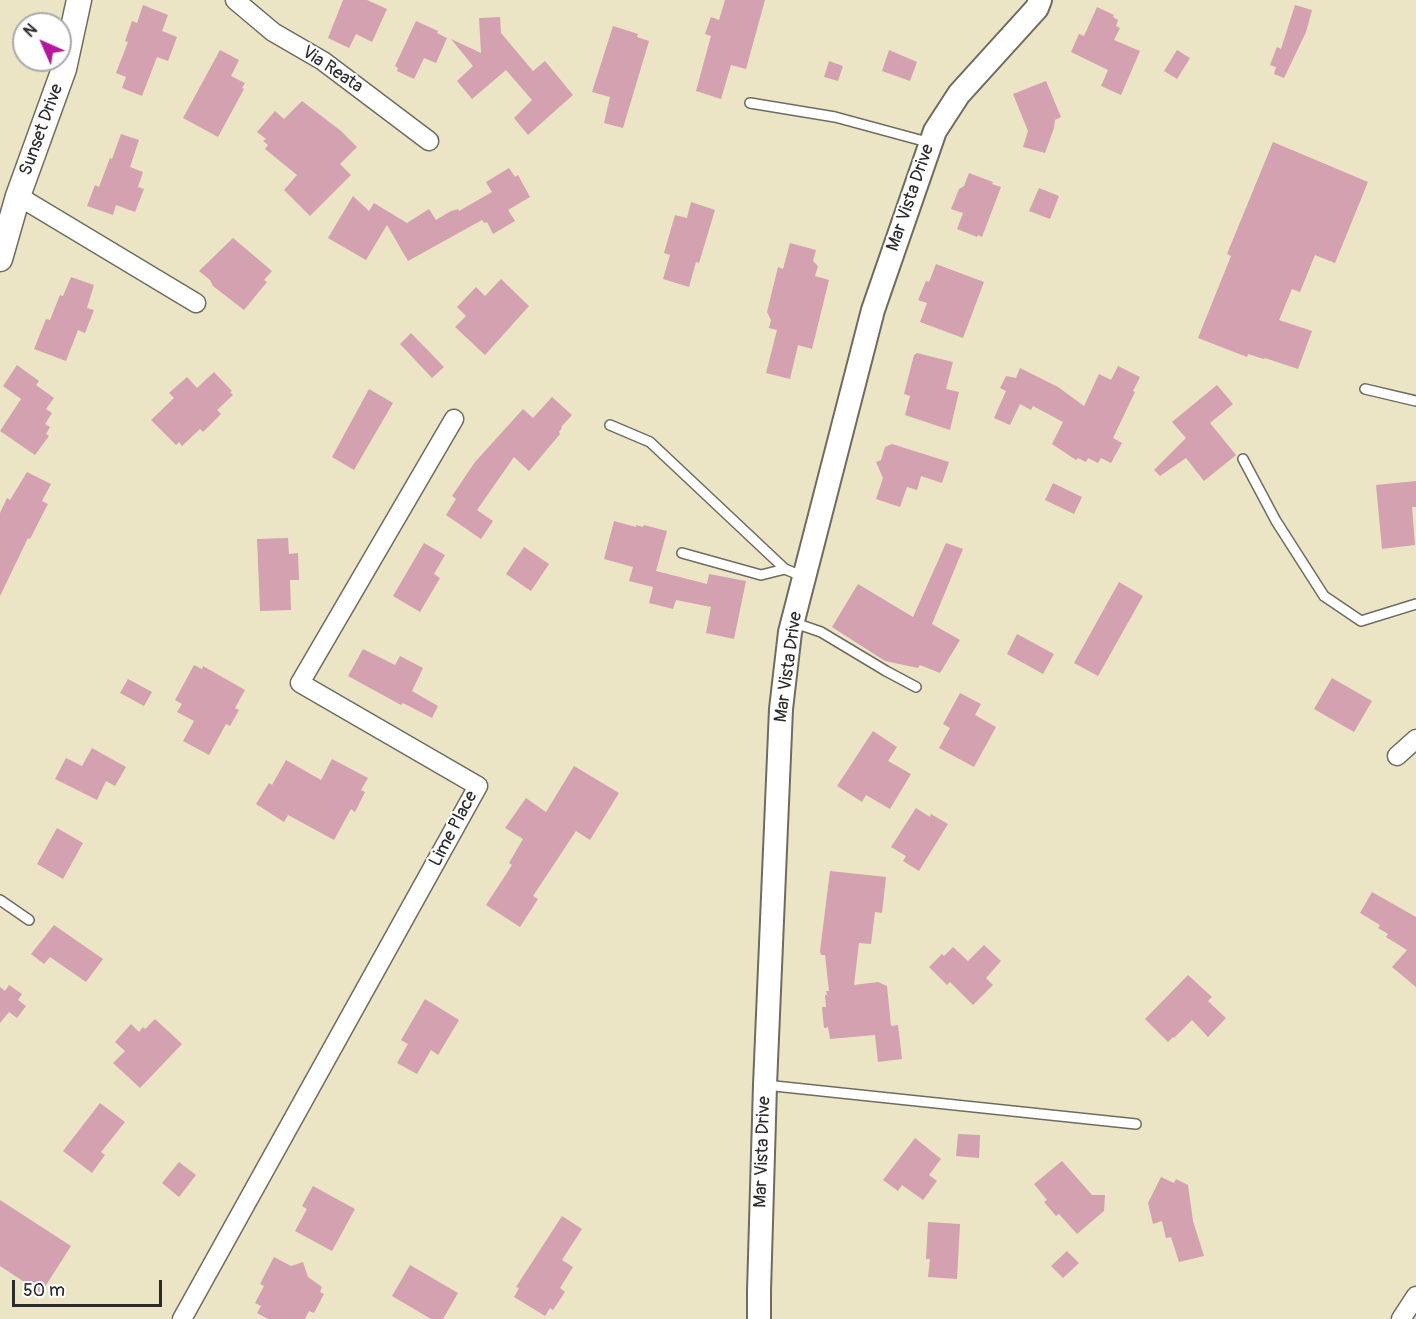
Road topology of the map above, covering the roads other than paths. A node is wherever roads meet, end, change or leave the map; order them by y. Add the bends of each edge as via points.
1 (79, 0) edge
2 (235, 0) edge
3 (1040, 0) edge
4 (750, 103) dead end
5 (429, 141) dead end
6 (931, 143) junction
7 (18, 196) junction
8 (0, 259) edge
9 (196, 303) dead end
10 (1365, 389) dead end
11 (1416, 401) edge
12 (454, 419) dead end
13 (610, 425) dead end
14 (1243, 459) dead end
15 (682, 553) dead end
16 (794, 573) junction
17 (1416, 604) edge
18 (792, 622) junction
19 (916, 687) dead end
20 (1416, 739) edge
21 (1397, 756) dead end
22 (0, 900) edge
23 (29, 920) dead end
24 (765, 1085) junction
25 (1136, 1124) dead end
26 (1416, 1296) edge
27 (182, 1319) edge
28 (759, 1319) edge
29 (1401, 1319) edge

1 - 7 main road, Sunset Drive via 64,69
2 - 5 street, Via Reata via 273,32 322,61
3 - 6 street, Mar Vista Drive via 959,94
4 - 6 lane via 835,117
6 - 16 street, Mar Vista Drive via 873,310
7 - 8 main road, Sunset Drive
7 - 9 street
10 - 11 lane
12 - 27 street, Lime Place via 300,683 478,786
13 - 16 lane via 650,442
14 - 17 lane via 1324,597 1361,621
15 - 16 lane via 761,575
16 - 18 street, Mar Vista Drive
18 - 19 lane via 821,632
18 - 24 street, Mar Vista Drive via 781,709
20 - 21 street
22 - 23 lane
24 - 25 lane
24 - 28 street, Mar Vista Drive
26 - 29 street

